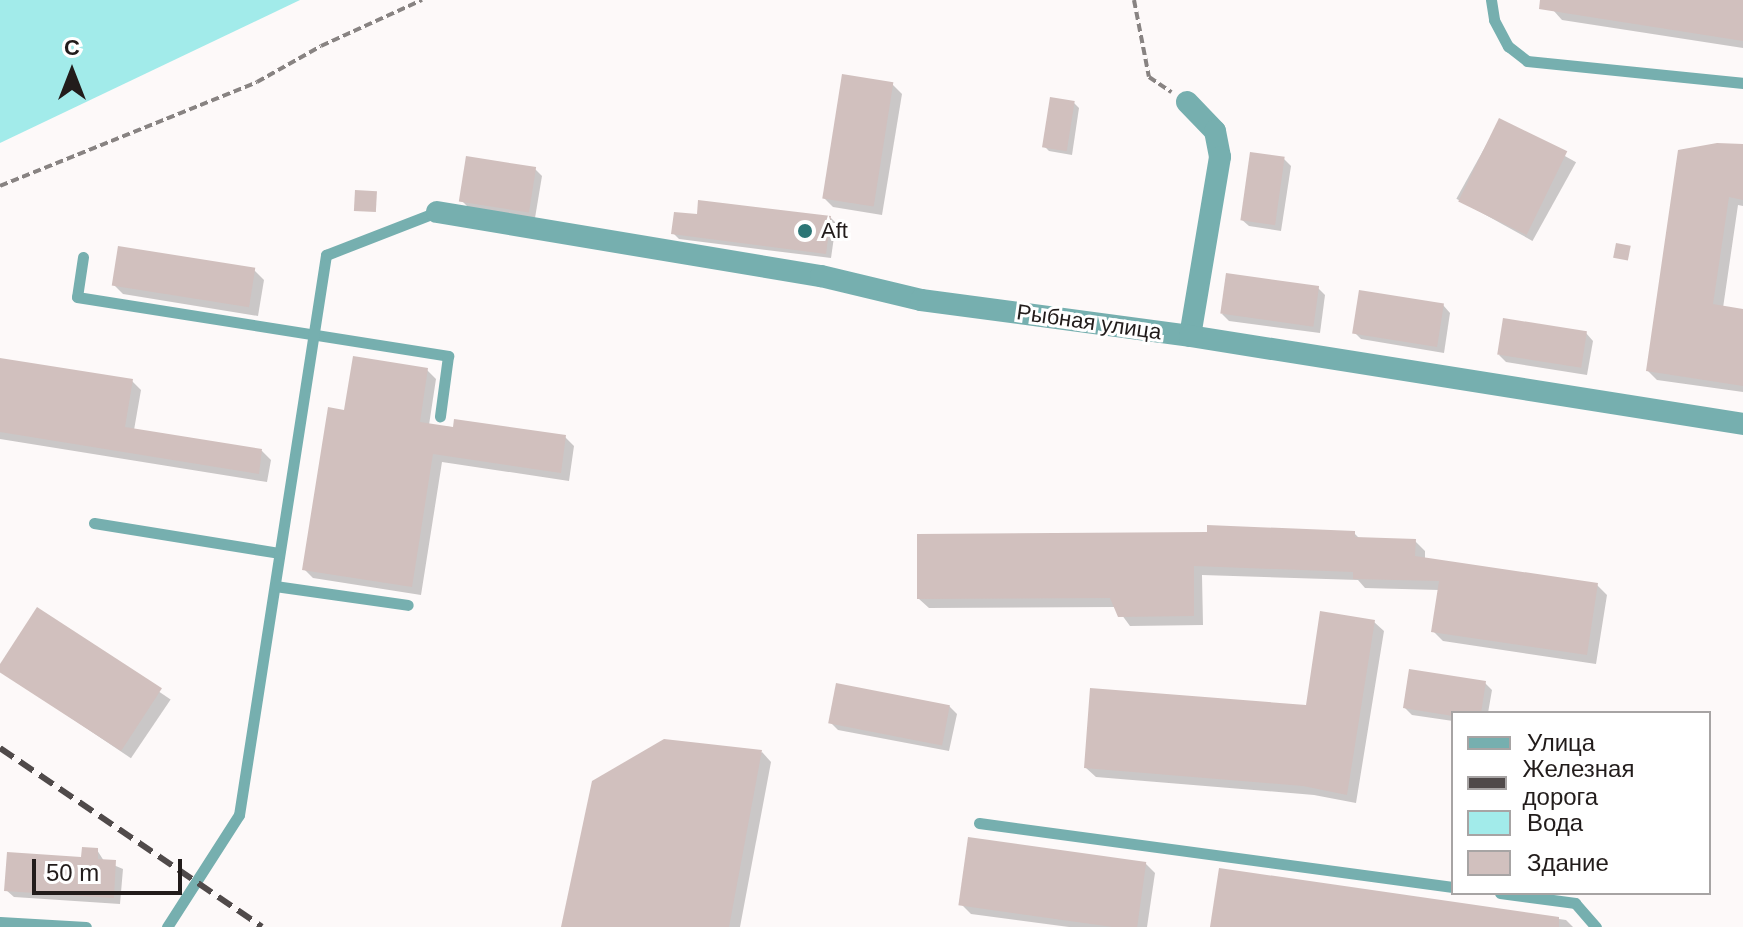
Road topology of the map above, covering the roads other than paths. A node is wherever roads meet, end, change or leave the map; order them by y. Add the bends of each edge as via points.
1 (1491, 0) edge
2 (1743, 83) edge
3 (1187, 102) road end
4 (437, 212) joint
5 (83, 257) dead end
6 (311, 332) junction
7 (1190, 336) junction
8 (440, 416) dead end
9 (1743, 424) edge
10 (94, 523) dead end
11 (279, 553) junction
12 (275, 586) junction
13 (408, 605) dead end
14 (979, 823) dead end
15 (1451, 887) edge
16 (1515, 895) edge
17 (0, 922) edge
18 (86, 927) edge
19 (167, 927) edge
20 (1596, 927) edge

1 - 2 lane via 1494,20 1508,46 1527,61
3 - 7 street via 1215,131 1220,157
4 - 6 lane via 326,255
4 - 7 street, Рыбная улица via 821,276 921,300
5 - 6 lane via 77,297
6 - 8 lane via 448,356
6 - 11 lane
7 - 9 street, Рыбная улица
10 - 11 lane
11 - 12 lane
12 - 13 lane
12 - 19 lane via 239,815
14 - 15 lane
16 - 20 lane via 1575,903
17 - 18 lane

